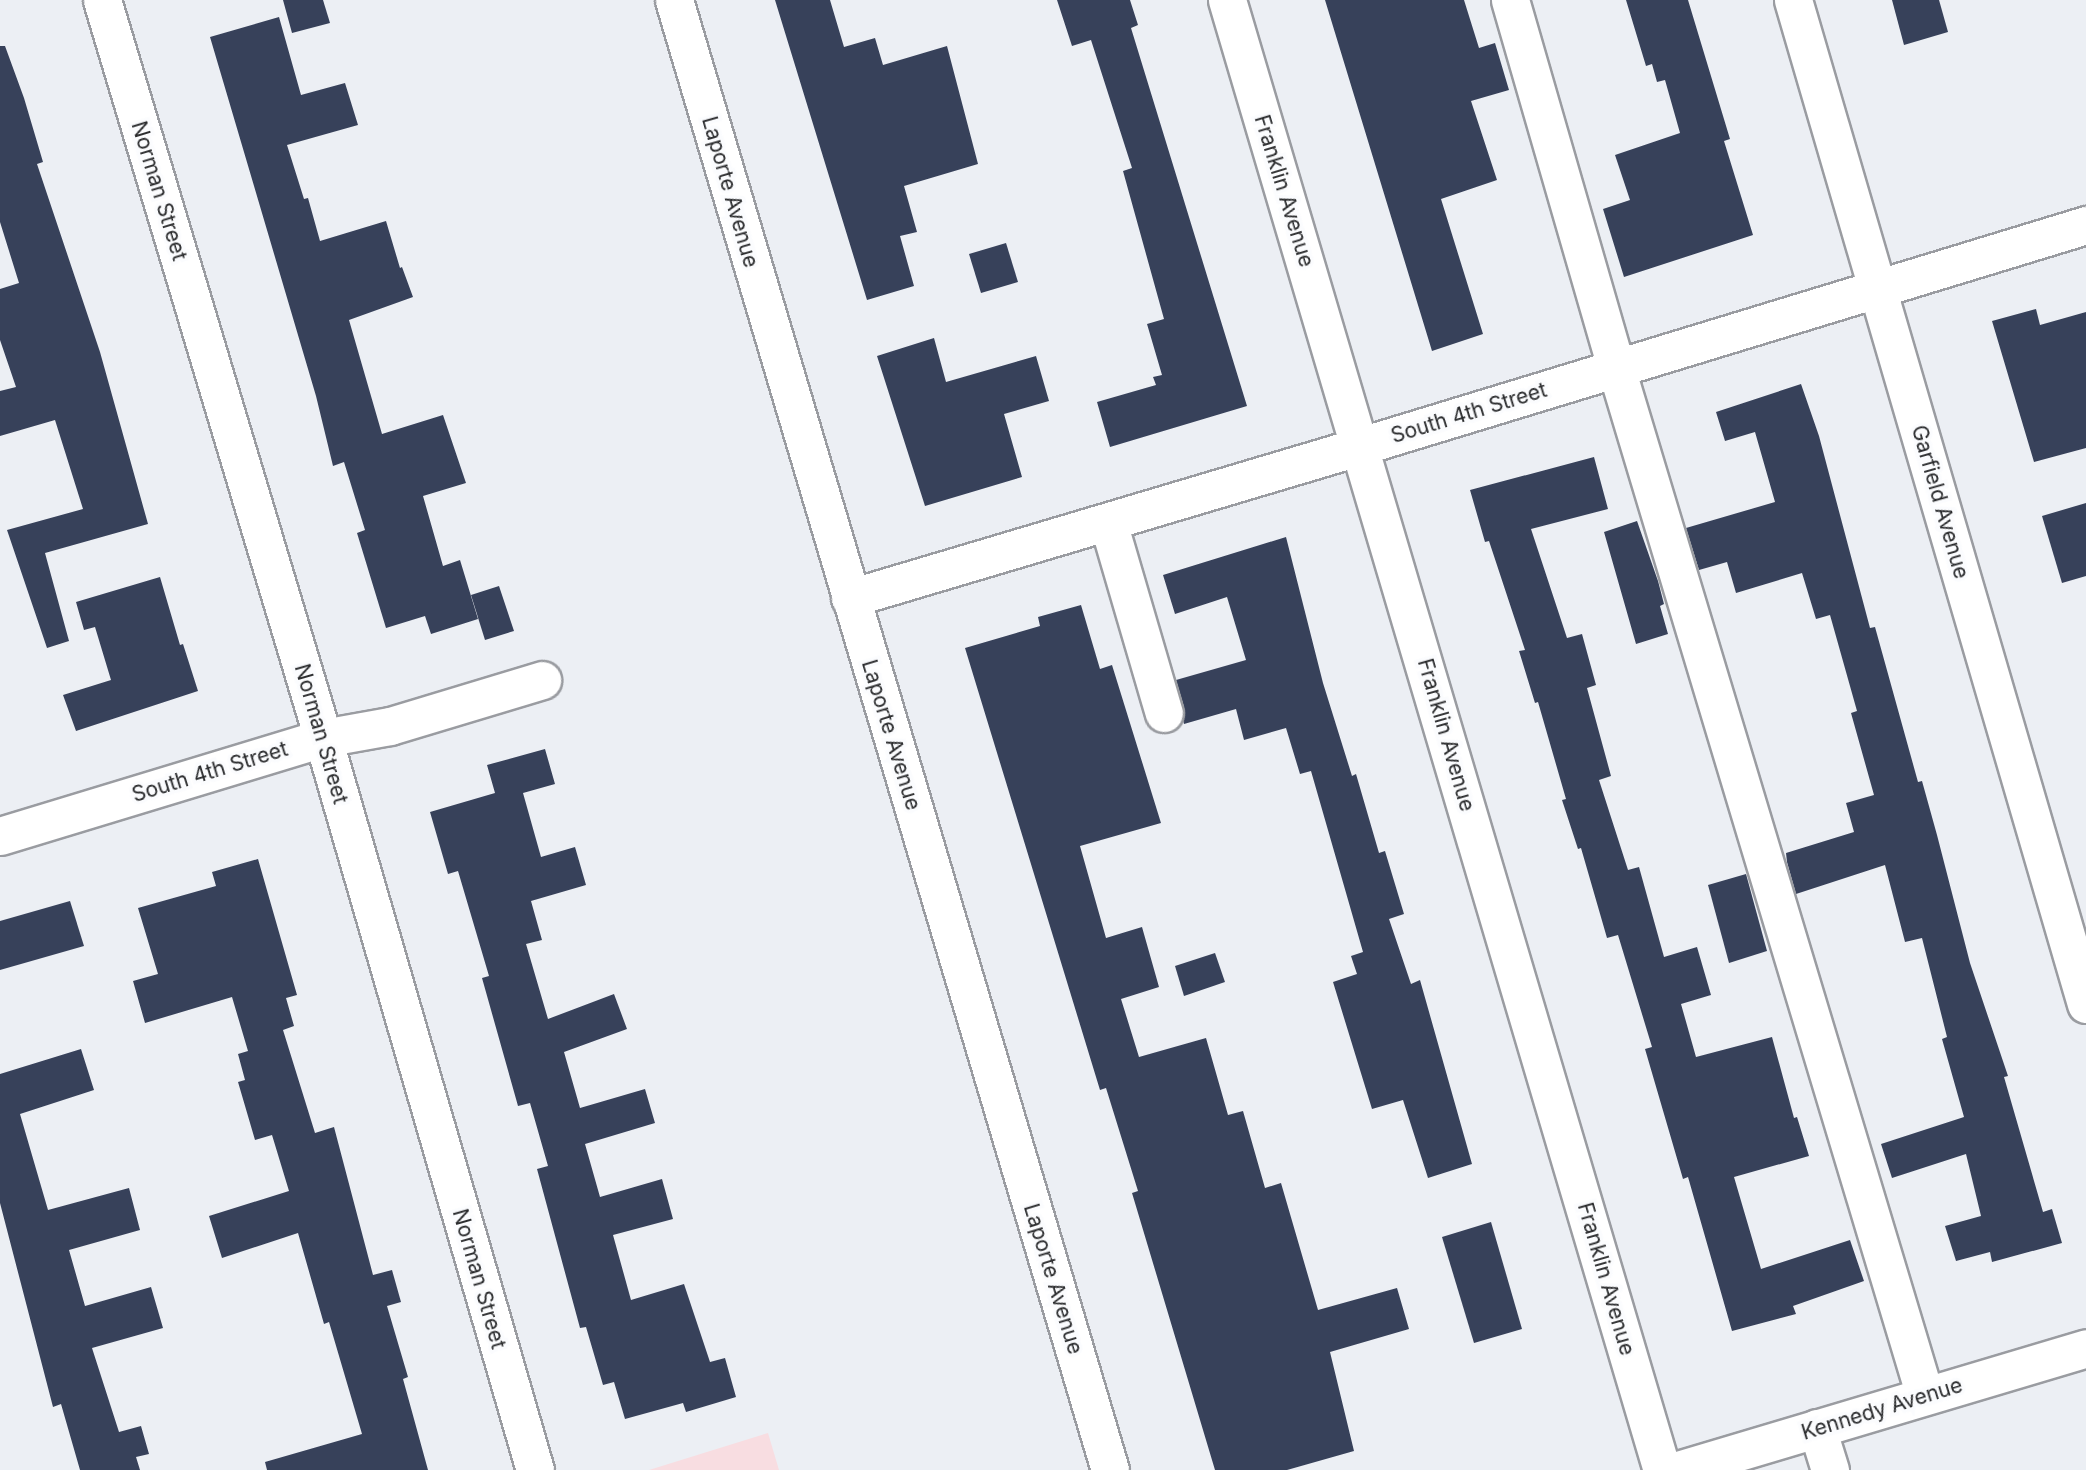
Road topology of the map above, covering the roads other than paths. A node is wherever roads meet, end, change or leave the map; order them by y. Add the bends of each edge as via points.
1 (102, 0) edge
2 (674, 0) edge
3 (1227, 0) edge
4 (1510, 0) edge
5 (1793, 0) edge
6 (2086, 225) edge
7 (1878, 287) junction
8 (1616, 368) junction
9 (1361, 446) junction
10 (1108, 522) junction
11 (850, 598) junction
12 (542, 680) dead end
13 (1164, 713) dead end
14 (323, 738) junction
15 (0, 836) edge
16 (2086, 1004) edge
17 (2086, 1348) edge
18 (1925, 1396) junction
19 (1817, 1428) junction
20 (535, 1470) edge
21 (1110, 1470) edge
22 (1662, 1470) edge
23 (1678, 1470) edge
24 (1830, 1470) edge

1 - 14 street, Norman Street
2 - 11 street, Laporte Avenue
3 - 9 street, Franklin Avenue
4 - 8 street
5 - 7 street, Garfield Avenue
6 - 7 street, South 4th Street
7 - 8 street, South 4th Street
7 - 16 street, Garfield Avenue
8 - 9 street, South 4th Street
8 - 18 street
9 - 10 street, South 4th Street
9 - 22 street, Franklin Avenue
10 - 11 street, South 4th Street
10 - 13 street
11 - 21 street, Laporte Avenue
12 - 14 street, South 4th Street via 390,726
14 - 15 street, South 4th Street
14 - 20 street, Norman Street
17 - 18 street, Kennedy Avenue
18 - 19 street, Kennedy Avenue
19 - 23 street, Kennedy Avenue
19 - 24 street

